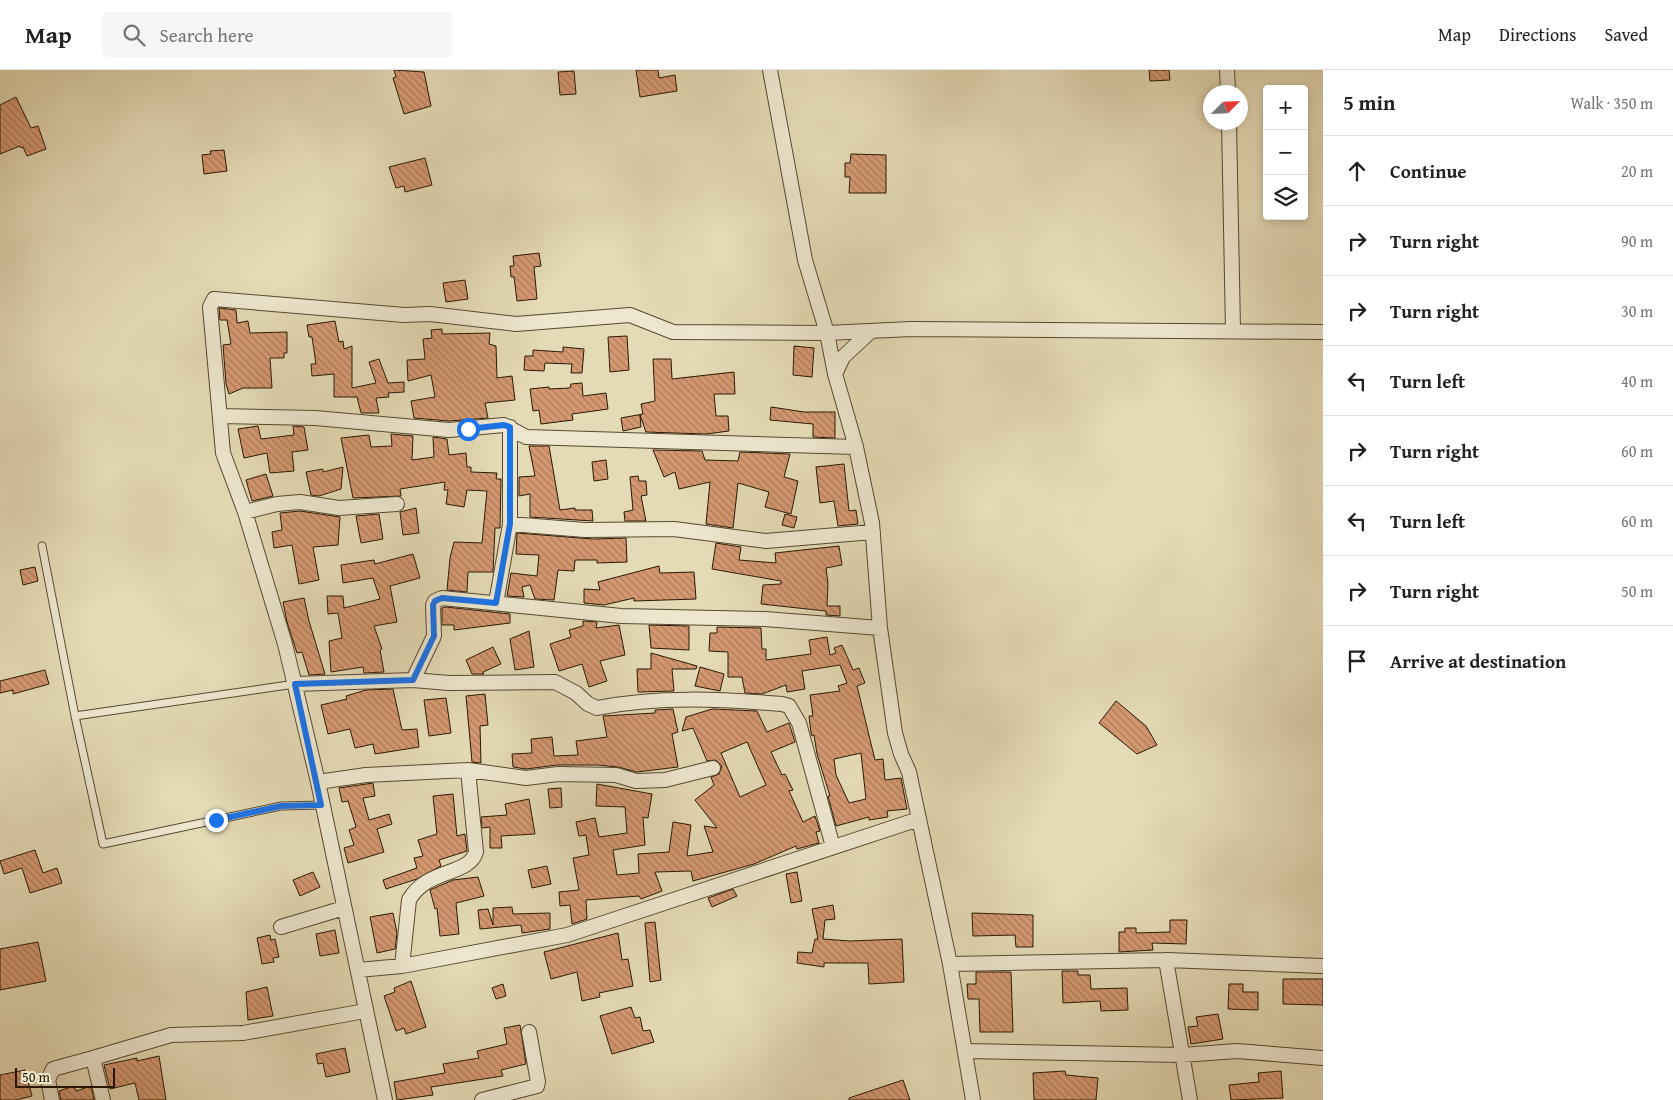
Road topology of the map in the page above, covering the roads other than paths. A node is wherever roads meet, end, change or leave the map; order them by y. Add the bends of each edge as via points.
1 (770, 70) edge
2 (1227, 70) edge
3 (1228, 85) edge
4 (1229, 130) edge
5 (1233, 330) junction
6 (871, 331) junction
7 (1323, 332) edge
8 (827, 333) junction
9 (835, 374) junction
10 (221, 416) junction
11 (510, 427) junction
12 (856, 447) junction
13 (397, 504) dead end
14 (245, 512) junction
15 (510, 524) junction
16 (873, 532) junction
17 (42, 546) dead end
18 (496, 603) junction
19 (880, 628) junction
20 (413, 680) junction
21 (295, 684) junction
22 (75, 716) junction
23 (713, 768) dead end
24 (468, 770) junction
25 (318, 782) junction
26 (321, 805) junction
27 (920, 819) junction
28 (833, 847) junction
29 (344, 908) junction
30 (281, 927) dead end
31 (1166, 960) junction
32 (950, 964) junction
33 (402, 966) junction
34 (1323, 966) edge
35 (358, 970) junction
36 (365, 1011) junction
37 (529, 1032) dead end
38 (966, 1051) junction
39 (1182, 1055) junction
40 (93, 1058) junction
41 (1323, 1058) edge
42 (52, 1100) edge
43 (102, 1100) edge
44 (385, 1100) edge
45 (482, 1100) edge
46 (973, 1100) edge
47 (1190, 1100) edge

1 - 8 street via 805,260
2 - 3 street
4 - 5 street
5 - 6 street
5 - 7 street
6 - 8 street
6 - 9 street via 843,357
8 - 9 street
8 - 10 street via 673,332 630,315 516,324 430,314 404,315 217,298 211,301 210,307
9 - 12 street
10 - 11 street via 315,418 449,430
10 - 14 street via 223,453
11 - 12 street via 526,437
11 - 15 street
12 - 16 street
13 - 14 street via 339,508 300,502
14 - 21 street
15 - 16 street via 585,530 674,529 766,541
15 - 18 street
16 - 19 street
17 - 22 lane
18 - 19 street via 621,616 765,620
18 - 20 street via 442,598 435,601 434,636
19 - 27 street via 895,733 909,772
20 - 21 street
20 - 28 street via 555,682 597,708 705,699 789,706 799,723
21 - 22 lane
21 - 25 street
22 - 26 lane via 103,844 281,806
23 - 24 street via 665,780 636,781 616,775 558,774 526,778
24 - 25 street via 366,775
24 - 33 street via 474,859 468,865 429,879 414,890 409,900
25 - 26 street
26 - 29 street
27 - 28 street
27 - 32 street
28 - 33 street via 567,935
29 - 30 street
29 - 35 street
31 - 32 street
31 - 34 street
31 - 39 street
32 - 38 street
33 - 35 street
35 - 36 street
36 - 40 street via 243,1033 171,1035
36 - 44 street
37 - 45 street via 537,1086
38 - 39 street
38 - 46 street
39 - 41 street via 1237,1051
39 - 47 street
40 - 42 street via 53,1069 48,1080
40 - 43 street

